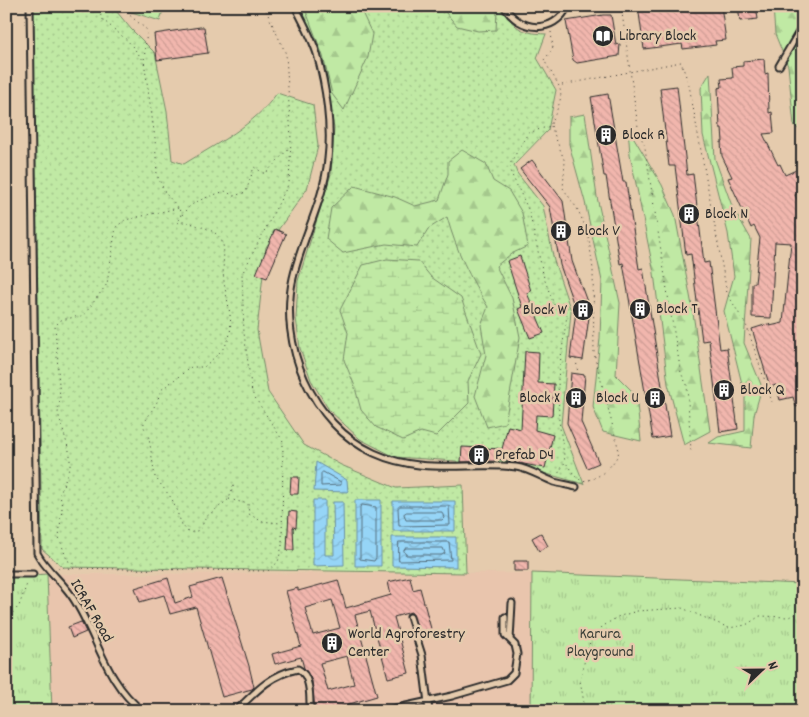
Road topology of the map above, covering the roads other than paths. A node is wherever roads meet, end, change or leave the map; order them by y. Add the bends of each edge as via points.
1 (30, 6) edge
2 (295, 6) edge
3 (504, 6) edge
4 (568, 6) edge
5 (803, 25) edge
6 (779, 66) dead end
7 (576, 486) dead end
8 (6, 574) edge
9 (33, 574) road end
10 (512, 603) dead end
11 (410, 617) dead end
12 (505, 617) dead end
13 (510, 640) junction
14 (429, 701) junction
15 (391, 710) edge
16 (143, 711) edge
17 (236, 711) edge
18 (310, 711) edge
19 (383, 711) edge
20 (429, 711) edge

1 - 16 lane, ICRAF Road via 38,553 72,597 113,679
2 - 7 lane via 317,53 328,122 328,159 322,194 293,278 290,300 294,342 308,387 333,423 352,441 375,454 419,466 517,467 536,472 554,482
3 - 4 lane via 512,18 525,26 544,26 562,17
5 - 6 lane
8 - 9 lane
10 - 13 lane
11 - 14 lane via 422,655
12 - 13 lane via 504,635
13 - 14 lane via 517,649 517,662 514,672 506,680
14 - 15 lane
14 - 20 lane
15 - 19 lane
17 - 18 lane via 262,685 280,673 298,669 305,676 310,692

